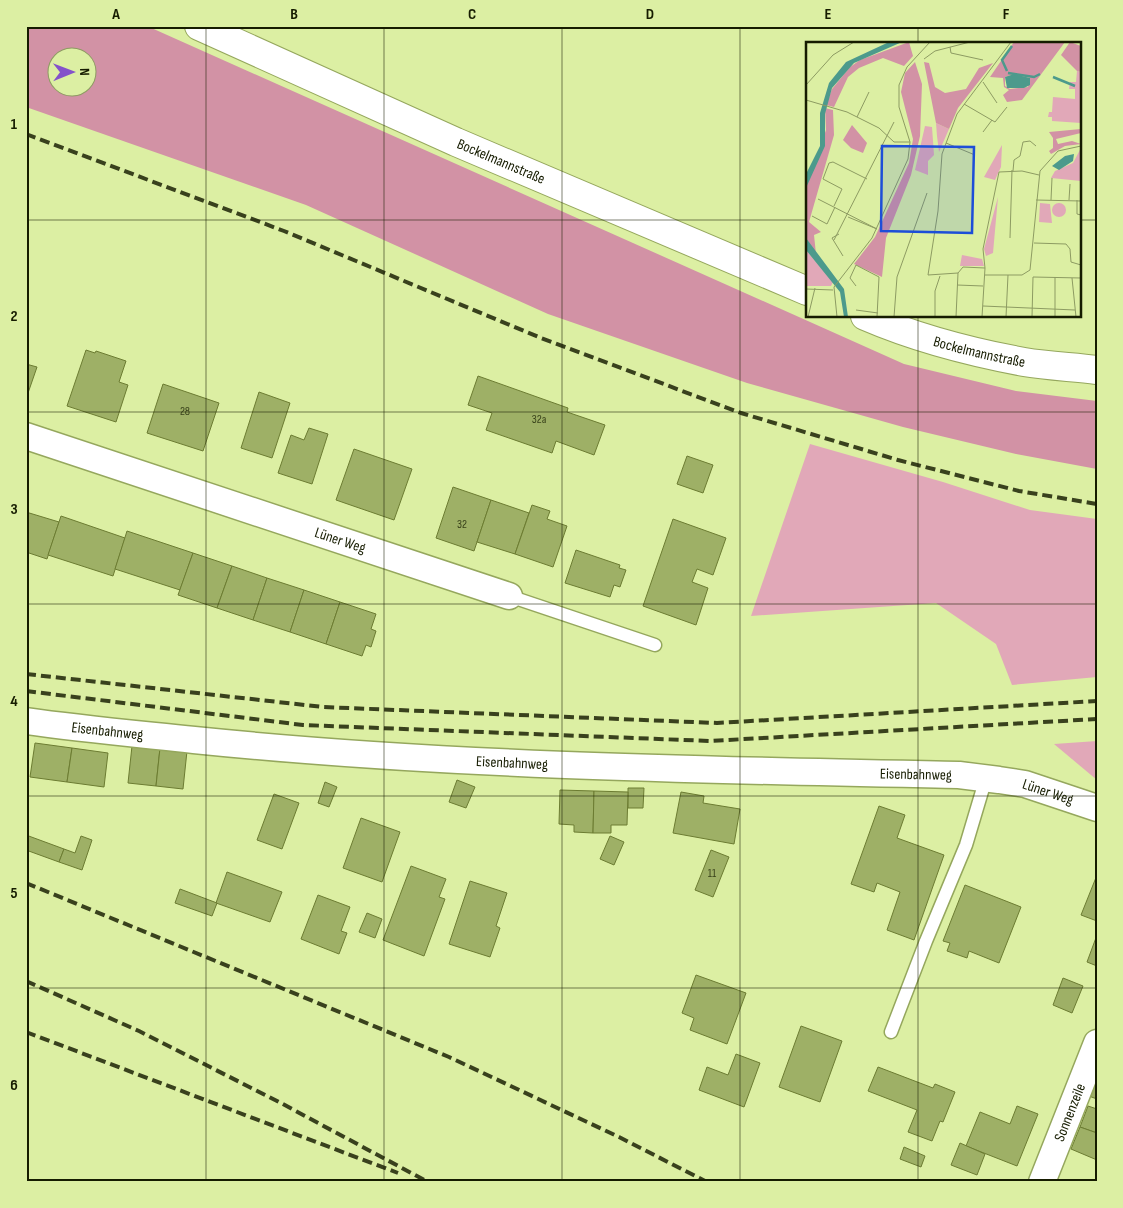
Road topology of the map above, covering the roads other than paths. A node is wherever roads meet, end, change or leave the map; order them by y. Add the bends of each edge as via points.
1 (199, 26) edge
2 (806, 291) edge
3 (870, 318) edge
4 (1097, 370) edge
5 (26, 436) edge
6 (509, 596) joint
7 (655, 645) dead end
8 (26, 721) edge
9 (993, 779) junction
10 (1097, 808) edge
11 (891, 1032) dead end
12 (1097, 1044) edge
13 (1042, 1182) edge

1 - 2 main road, Bockelmannstraße via 456,142
3 - 4 main road, Bockelmannstraße via 949,345 1026,362
5 - 6 street, Lüner Weg
6 - 7 lane, Lüner Weg
8 - 9 street, Eisenbahnweg via 278,748 497,762 959,775
9 - 10 street, Lüner Weg via 1025,784
9 - 11 lane
12 - 13 street, Sonnenzeile

